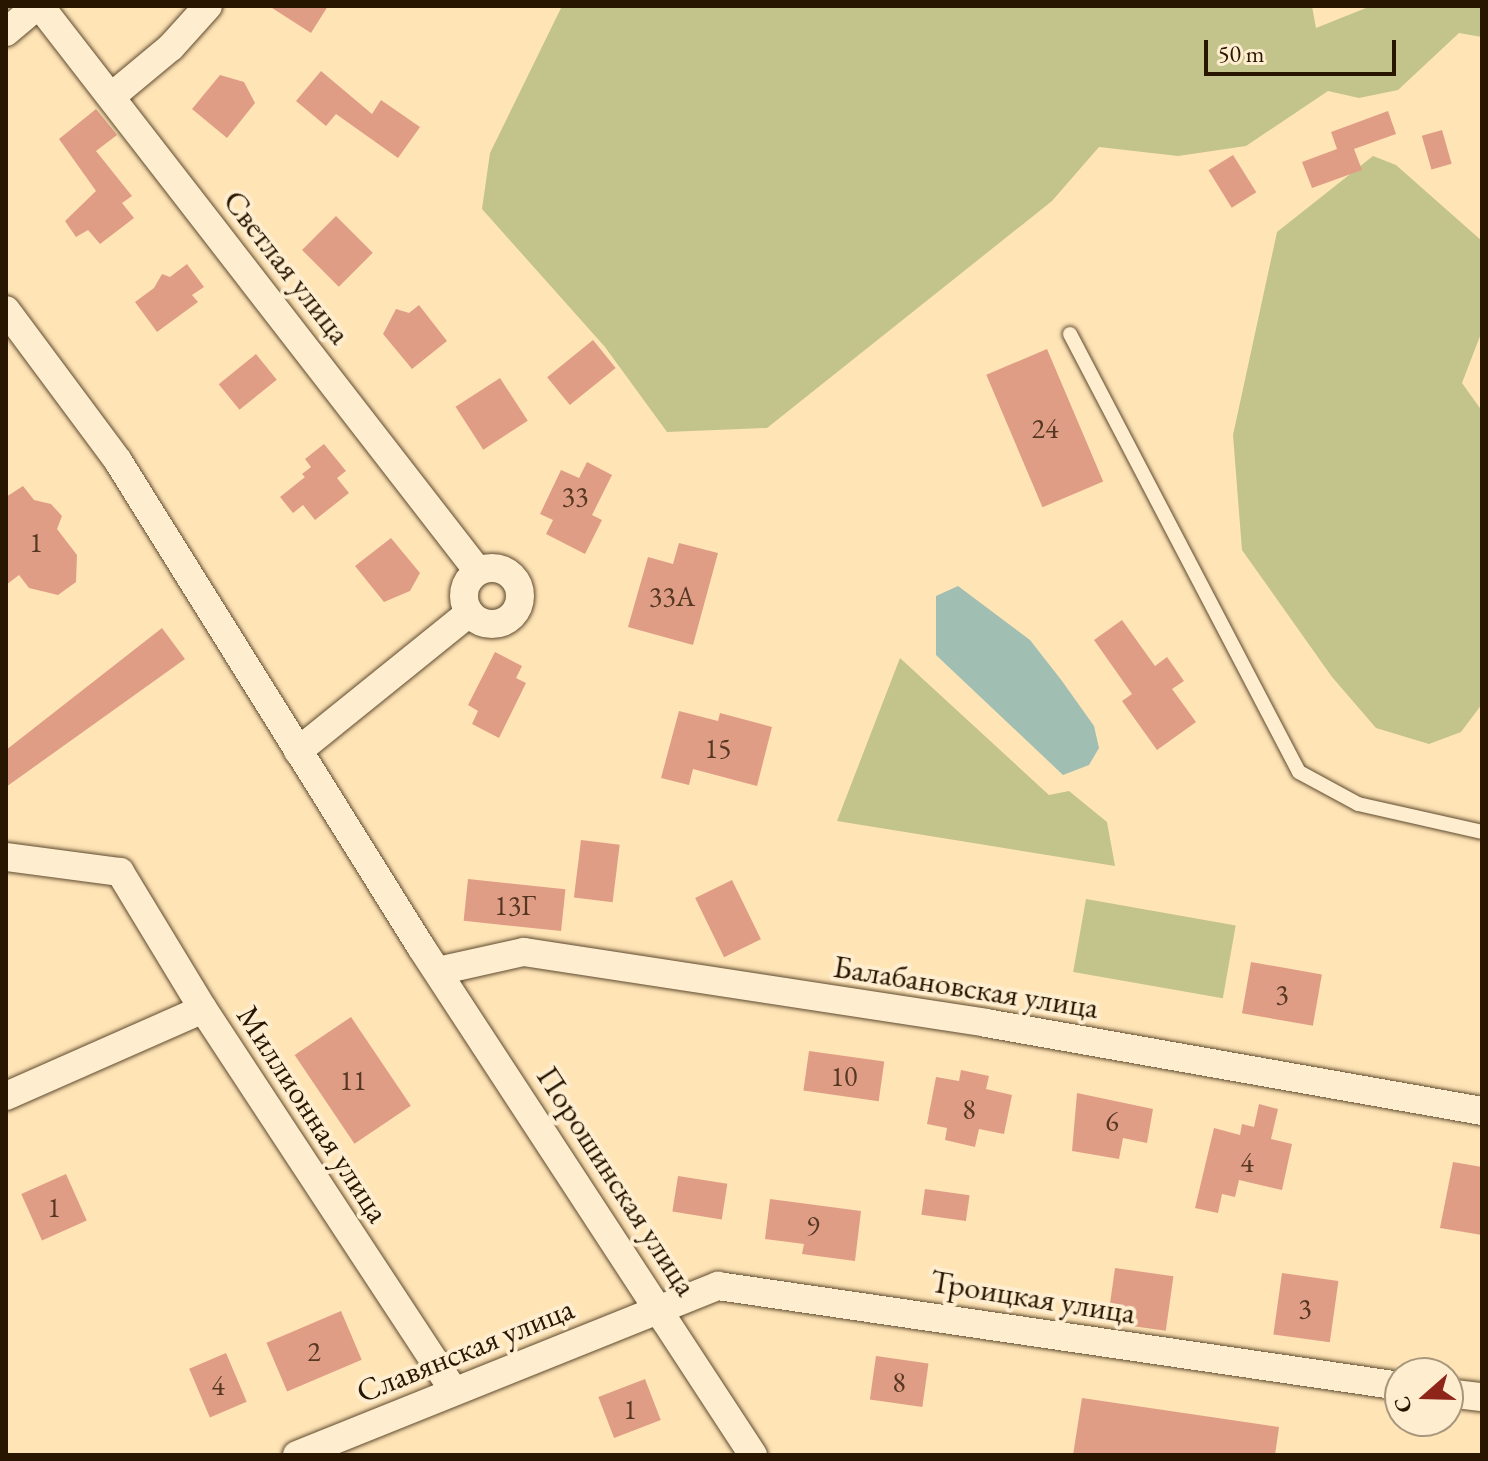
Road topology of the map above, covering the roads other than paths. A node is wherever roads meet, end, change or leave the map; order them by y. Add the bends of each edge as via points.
1 (38, 6) edge
2 (208, 6) edge
3 (6, 32) edge
4 (112, 96) junction
5 (6, 310) edge
6 (1070, 334) dead end
7 (478, 571) junction
8 (469, 613) junction
9 (298, 751) junction
10 (1482, 832) edge
11 (6, 857) edge
12 (438, 971) junction
13 (203, 1009) junction
14 (6, 1096) edge
15 (1482, 1111) edge
16 (660, 1308) junction
17 (1384, 1384) edge
18 (453, 1390) junction
19 (297, 1455) edge
20 (753, 1455) edge

1 - 3 street, Светлая улица
1 - 4 street, Светлая улица
2 - 4 street via 171,47
4 - 7 street, Светлая улица
5 - 9 street, Порошинская улица via 118,461
6 - 10 lane via 1299,772 1358,804
7 - 8 street via 463,593
7 - 8 street via 505,571 518,584 520,602 502,623 486,624
8 - 9 street
9 - 12 street, Порошинская улица
11 - 13 street, Миллионная улица via 120,872
12 - 15 street, Балабановская улица via 524,952 986,1023
12 - 16 street, Порошинская улица via 593,1214
13 - 14 street
13 - 18 street, Миллионная улица
16 - 17 street, Троицкая улица via 718,1286
16 - 18 street, Славянская улица
16 - 20 street, Порошинская улица
18 - 19 street, Славянская улица

